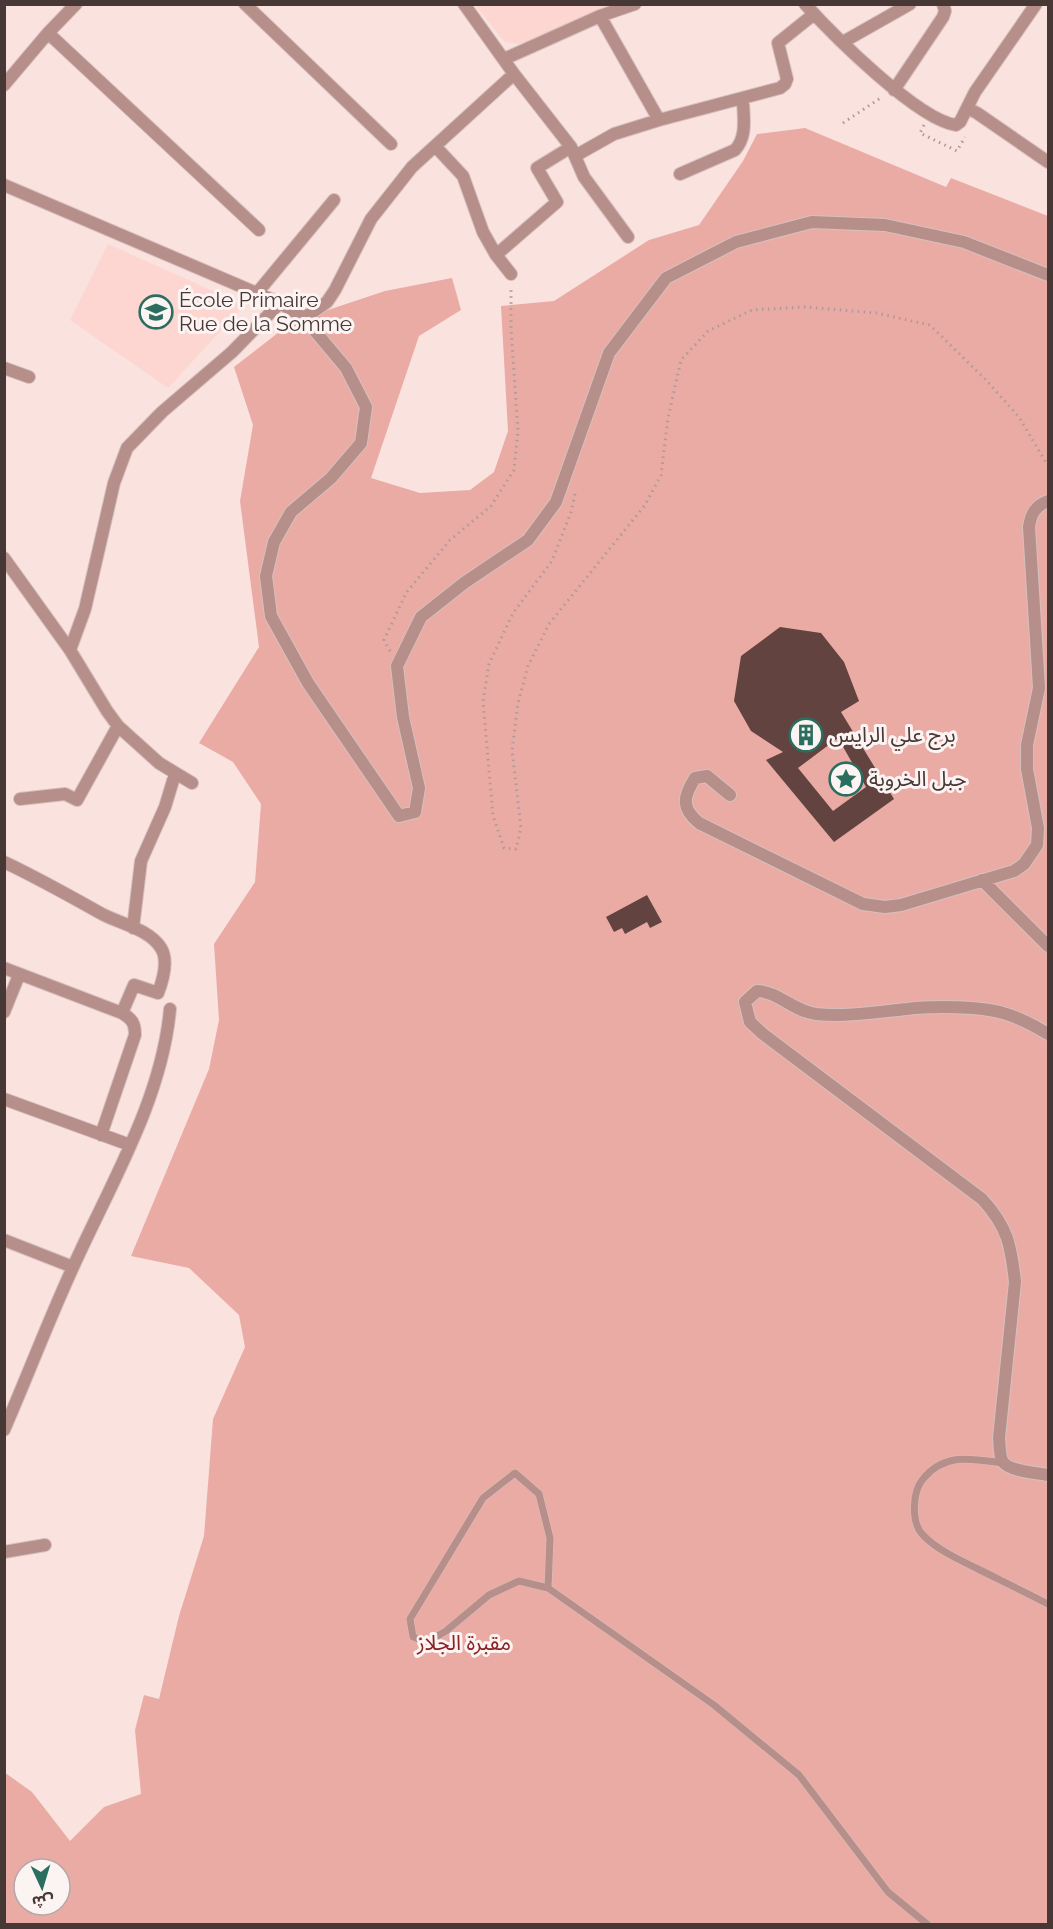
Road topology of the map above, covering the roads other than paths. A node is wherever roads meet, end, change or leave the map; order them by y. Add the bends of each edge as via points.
1 (76, 4) edge
2 (245, 4) edge
3 (464, 4) edge
4 (635, 4) edge
5 (910, 4) edge
6 (943, 4) edge
7 (1036, 4) edge
8 (810, 9) edge
9 (600, 16) junction
10 (48, 33) junction
11 (843, 42) junction
12 (504, 59) junction
13 (514, 74) junction
14 (4, 85) edge
15 (894, 90) junction
16 (743, 98) junction
17 (967, 108) junction
18 (658, 120) junction
19 (392, 144) dead end
20 (435, 146) junction
21 (573, 151) junction
22 (1048, 162) edge
23 (680, 174) dead end
24 (4, 185) edge
25 (334, 200) dead end
26 (259, 230) dead end
27 (628, 237) dead end
28 (496, 255) junction
29 (511, 274) road end
30 (1048, 275) edge
31 (257, 293) junction
32 (280, 303) junction
33 (304, 318) junction
34 (4, 368) edge
35 (28, 377) dead end
36 (1048, 501) edge
37 (4, 558) edge
38 (70, 650) junction
39 (118, 726) junction
40 (175, 774) junction
41 (192, 783) dead end
42 (730, 795) dead end
43 (20, 799) dead end
44 (4, 862) edge
45 (982, 880) junction
46 (133, 928) junction
47 (1048, 946) edge
48 (4, 968) edge
49 (19, 975) junction
50 (170, 1009) dead end
51 (4, 1012) edge
52 (122, 1013) junction
53 (1048, 1034) edge
54 (4, 1099) edge
55 (100, 1136) junction
56 (130, 1145) junction
57 (4, 1240) edge
58 (73, 1267) junction
59 (6, 1424) edge
60 (1003, 1463) junction
61 (1048, 1475) edge
62 (45, 1545) dead end
63 (4, 1552) edge
64 (548, 1588) junction
65 (1048, 1604) edge
66 (927, 1924) edge

1 - 10 street
2 - 19 street
3 - 12 street
4 - 9 street
5 - 11 street
6 - 15 street via 943,17
7 - 17 street
8 - 11 street
8 - 16 street via 778,43 785,84
9 - 12 street
9 - 18 street
10 - 14 street
10 - 26 street
11 - 15 street
12 - 13 street
13 - 20 street
13 - 21 street
15 - 17 street via 951,125 960,122
16 - 18 street
16 - 23 street via 742,142 735,150
17 - 22 street
18 - 21 street
20 - 28 street via 463,176 479,223
20 - 33 street via 412,167 380,207 327,302
21 - 27 street via 584,177
21 - 28 street via 537,168 557,202
24 - 31 street
25 - 31 street
28 - 29 street
30 - 33 street via 953,239 885,225 812,222 735,242 666,278 609,353 556,502 528,540 421,617 397,666 403,717 419,788 415,812 399,816 308,683 272,616 266,576 274,542 291,512 331,478 361,442 366,407 346,368
31 - 32 street
32 - 33 street
32 - 38 street via 127,448 114,483 85,609
34 - 35 street
36 - 45 street via 1031,514 1029,527 1039,688 1027,745 1027,769 1038,828 1037,844 1024,864 1014,871
37 - 38 street
38 - 39 street
39 - 40 street
39 - 43 street via 77,800 65,794
40 - 41 street
40 - 46 street via 141,861
42 - 45 street via 707,777 695,778 685,803 689,815 699,823 863,904 901,905
44 - 46 street
45 - 47 street
46 - 52 street via 149,935 162,950 164,976 158,993 134,985
48 - 49 street
49 - 51 street
49 - 52 street
50 - 56 street via 168,1036
52 - 55 street via 132,1019 135,1035
53 - 60 street via 1002,1012 911,1008 817,1014 800,1011 768,992 757,991 745,1002 750,1022 756,1028 982,1199 998,1216 1008,1237 1015,1282 999,1438
54 - 55 street
55 - 56 street
56 - 58 street
57 - 58 street
58 - 59 street
60 - 61 street
60 - 65 lane via 950,1459 931,1470 917,1486 914,1512 921,1534 950,1554
62 - 63 street
64 - 64 lane via 550,1538 539,1494 515,1473 483,1498 410,1619 413,1637 427,1642 489,1595 519,1581
64 - 66 lane via 714,1706 799,1775 888,1892

